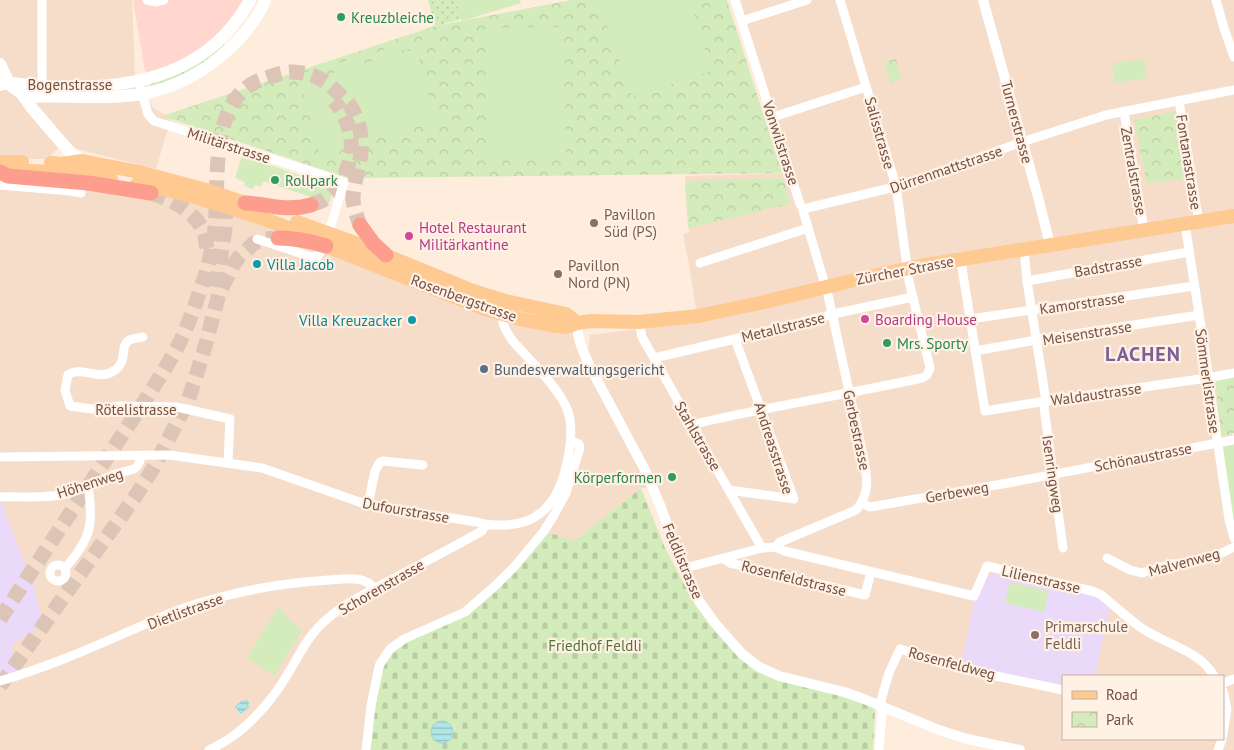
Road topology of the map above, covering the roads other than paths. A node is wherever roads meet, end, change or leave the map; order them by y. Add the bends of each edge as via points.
1 (42, 0) edge
2 (148, 0) edge
3 (164, 0) edge
4 (250, 0) edge
5 (265, 0) edge
6 (735, 0) edge
7 (807, 0) edge
8 (840, 0) edge
9 (983, 0) edge
10 (1216, 0) edge
11 (742, 21) junction
12 (1234, 57) edge
13 (0, 64) edge
14 (4, 84) edge
15 (866, 87) junction
16 (141, 88) junction
17 (1234, 90) edge
18 (43, 91) junction
19 (24, 98) junction
20 (1179, 101) junction
21 (1124, 112) junction
22 (773, 117) junction
23 (42, 120) junction
24 (1022, 142) junction
25 (0, 162) edge
26 (64, 162) junction
27 (0, 172) edge
28 (0, 185) edge
29 (896, 186) junction
30 (81, 193) dead end
31 (151, 193) tunnel mouth
32 (245, 202) junction
33 (311, 205) tunnel mouth
34 (803, 209) junction
35 (1234, 216) edge
36 (1199, 222) junction
37 (1185, 224) junction
38 (360, 225) tunnel mouth
39 (808, 228) junction
40 (1144, 230) junction
41 (278, 238) tunnel mouth
42 (257, 239) dead end
43 (1050, 245) junction
44 (1024, 249) junction
45 (323, 250) junction
46 (1189, 252) junction
47 (386, 255) junction
48 (963, 258) junction
49 (700, 263) dead end
50 (908, 269) junction
51 (1027, 281) junction
52 (1194, 286) junction
53 (826, 287) junction
54 (913, 298) junction
55 (504, 308) junction
56 (1031, 310) junction
57 (833, 314) junction
58 (1199, 315) junction
59 (970, 319) junction
60 (639, 322) junction
61 (578, 323) junction
62 (144, 337) dead end
63 (735, 339) junction
64 (1036, 340) junction
65 (975, 351) junction
66 (654, 358) junction
67 (1234, 373) edge
68 (1207, 378) junction
69 (850, 393) junction
70 (1046, 401) junction
71 (761, 409) junction
72 (694, 426) junction
73 (1234, 440) edge
74 (571, 441) junction
75 (1217, 444) junction
76 (141, 456) junction
77 (0, 457) edge
78 (228, 462) junction
79 (423, 465) dead end
80 (1053, 474) junction
81 (88, 486) junction
82 (729, 490) junction
83 (0, 497) edge
84 (862, 503) junction
85 (368, 505) junction
86 (485, 526) junction
87 (1234, 538) edge
88 (1234, 546) edge
89 (775, 547) junction
90 (762, 548) junction
91 (1063, 548) dead end
92 (1107, 558) dead end
93 (724, 559) junction
94 (65, 568) dead end
95 (685, 568) junction
96 (871, 572) junction
97 (375, 589) junction
98 (1213, 675) edge
99 (0, 681) edge
100 (1062, 690) edge
101 (1224, 696) edge
102 (881, 706) junction
103 (1224, 731) edge
104 (209, 750) edge
105 (366, 750) edge
106 (879, 750) edge
107 (1020, 750) edge

1 - 18 street
2 - 3 street
4 - 16 main road, Bogenstrasse via 234,24 210,48
5 - 16 main road, Bogenstrasse via 239,40 217,60 197,74 168,87
6 - 11 street, Vonwilstrasse
7 - 11 street
8 - 15 street, Salisstrasse
9 - 24 street, Turnerstrasse
10 - 12 street
11 - 22 street, Vonwilstrasse
13 - 14 main road
14 - 18 main road, Bogenstrasse
14 - 19 main road
15 - 22 street
15 - 29 street, Salisstrasse
16 - 18 main road, Bogenstrasse via 103,97
16 - 45 street, Militärstrasse via 148,114 154,120 344,182
17 - 20 street, Dürrenmattstrasse
18 - 19 main road, Bogenstrasse
18 - 23 main road, Bogenstrasse
19 - 23 main road
20 - 21 street, Dürrenmattstrasse
20 - 36 street, Fontanastrasse
21 - 24 street, Dürrenmattstrasse
21 - 40 street, Zentralstrasse
22 - 34 street, Vonwilstrasse
23 - 26 main road
24 - 29 street, Dürrenmattstrasse
24 - 43 street, Turnerstrasse
25 - 26 main road, Rosenbergstrasse
26 - 27 main road, Rosenbergstrasse
26 - 32 main road, Rosenbergstrasse via 82,161 139,172
26 - 45 main road, Rosenbergstrasse via 79,174 152,186 263,219 307,235
27 - 31 highway via 8,176
28 - 30 street
29 - 34 street, Dürrenmattstrasse
29 - 50 street, Salisstrasse
32 - 33 highway via 289,208
32 - 47 main road, Rosenbergstrasse
34 - 39 street, Vonwilstrasse
35 - 36 main road, Zürcher Strasse
36 - 37 main road, Zürcher Strasse
37 - 40 main road, Zürcher Strasse
37 - 46 street, Sömmerlistrasse
38 - 47 highway via 372,243
39 - 49 street
39 - 53 street, Vonwilstrasse
40 - 43 main road, Zürcher Strasse
41 - 45 highway via 305,240
42 - 45 street via 316,257
43 - 44 main road, Zürcher Strasse
44 - 48 main road, Zürcher Strasse
44 - 51 street, Isenringweg
45 - 55 main road, Rosenbergstrasse via 468,303
46 - 51 street, Badstrasse
46 - 52 street, Sömmerlistrasse
47 - 55 main road, Rosenbergstrasse via 473,291
48 - 50 main road, Zürcher Strasse
48 - 59 street
50 - 53 main road, Zürcher Strasse
50 - 54 street, Salisstrasse
51 - 56 street, Isenringweg
52 - 56 street, Kamorstrasse
52 - 58 street, Sömmerlistrasse
53 - 57 street, Gerbestrasse
53 - 60 main road, Zürcher Strasse via 698,316
54 - 57 street, Metallstrasse
54 - 69 street, Salisstrasse via 929,362 927,375
55 - 61 main road, Rosenbergstrasse via 566,314
55 - 74 street, Dufourstrasse via 502,319 512,340 562,399 570,421
56 - 59 street, Kamorstrasse
56 - 64 street, Isenringweg
57 - 63 street, Metallstrasse
57 - 69 street, Gerbestrasse
58 - 64 street, Meisenstrasse
58 - 68 street, Sömmerlistrasse
59 - 65 street
60 - 61 main road, Zürcher Strasse
60 - 66 street, Stahlstrasse via 642,337
61 - 95 street, Feldlistrasse via 582,350 646,470
62 - 78 street, Rötelistrasse via 125,344 122,364 111,373 103,376 76,372 68,375 65,390 70,406 100,410 116,406 177,407 230,419
63 - 66 street, Metallstrasse
63 - 71 street, Andreasstrasse
64 - 65 street, Meisenstrasse
64 - 70 street, Isenringweg
65 - 70 street, Waldaustrasse via 985,411
66 - 72 street, Stahlstrasse
67 - 68 street, Waldaustrasse
68 - 70 street, Waldaustrasse
68 - 75 street, Sömmerlistrasse
69 - 71 street
69 - 84 street, Gerbestrasse via 867,475
70 - 80 street, Isenringweg
71 - 72 street
71 - 82 street, Andreasstrasse via 794,499
72 - 82 street, Stahlstrasse
73 - 75 street, Schönaustrasse
74 - 86 street, Dufourstrasse via 557,493 547,508 526,522
74 - 105 street via 579,444 580,448 566,493 527,553 465,612 404,639 390,649 380,664
75 - 80 street, Schönaustrasse
75 - 87 street, Sömmerlistrasse
76 - 77 street, Dufourstrasse
76 - 78 street, Dufourstrasse via 170,455
76 - 81 street, Höhenweg via 136,468
78 - 85 street, Dufourstrasse via 262,468
79 - 85 street via 380,462
80 - 84 street, Gerbeweg via 870,507
80 - 91 street, Isenringweg
81 - 83 street, Höhenweg via 65,494
81 - 94 street via 92,512 89,529 77,555
82 - 90 street, Stahlstrasse
84 - 89 street via 856,510
85 - 86 street, Dufourstrasse via 478,522
86 - 97 street, Schorenstrasse via 482,531
88 - 92 street, Malvenweg via 1214,557 1142,573
89 - 90 street
89 - 96 street, Lilienstrasse
90 - 93 street
93 - 95 street
93 - 96 street, Rosenfeldstrasse via 865,596
95 - 102 street, Feldlistrasse via 705,611 742,654 760,667 779,676 844,692
96 - 98 street, Lilienstrasse via 974,596 988,566 1092,591 1143,628 1194,656 1209,667
97 - 99 street, Dietlistrasse via 364,580 350,579 238,592 183,608
97 - 104 street, Schorenstrasse via 327,619 312,635 260,713 221,745
100 - 102 street, Rosenfeldweg via 958,668 900,649 889,672
101 - 103 street via 1227,709
102 - 106 street
102 - 107 street, Feldlistrasse via 967,739

